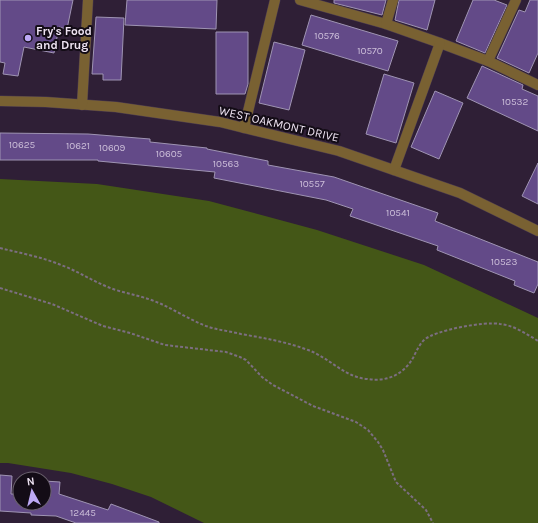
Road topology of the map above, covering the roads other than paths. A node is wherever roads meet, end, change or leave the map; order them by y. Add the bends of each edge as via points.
1 (88, 0) edge
2 (275, 0) edge
3 (300, 0) edge
4 (393, 0) edge
5 (516, 0) edge
6 (386, 24) junction
7 (440, 43) junction
8 (488, 61) junction
9 (538, 85) edge
10 (0, 101) edge
11 (82, 105) junction
12 (244, 128) junction
13 (394, 170) junction
14 (538, 231) edge

1 - 11 street
2 - 12 street
3 - 6 street
4 - 6 street
5 - 8 street
6 - 7 street
7 - 8 street
7 - 13 street
8 - 9 street
10 - 11 street, WEST OAKMONT DRIVE
11 - 12 street, WEST OAKMONT DRIVE via 131,109
12 - 13 street, WEST OAKMONT DRIVE via 339,151
13 - 14 street, WEST OAKMONT DRIVE via 460,193

